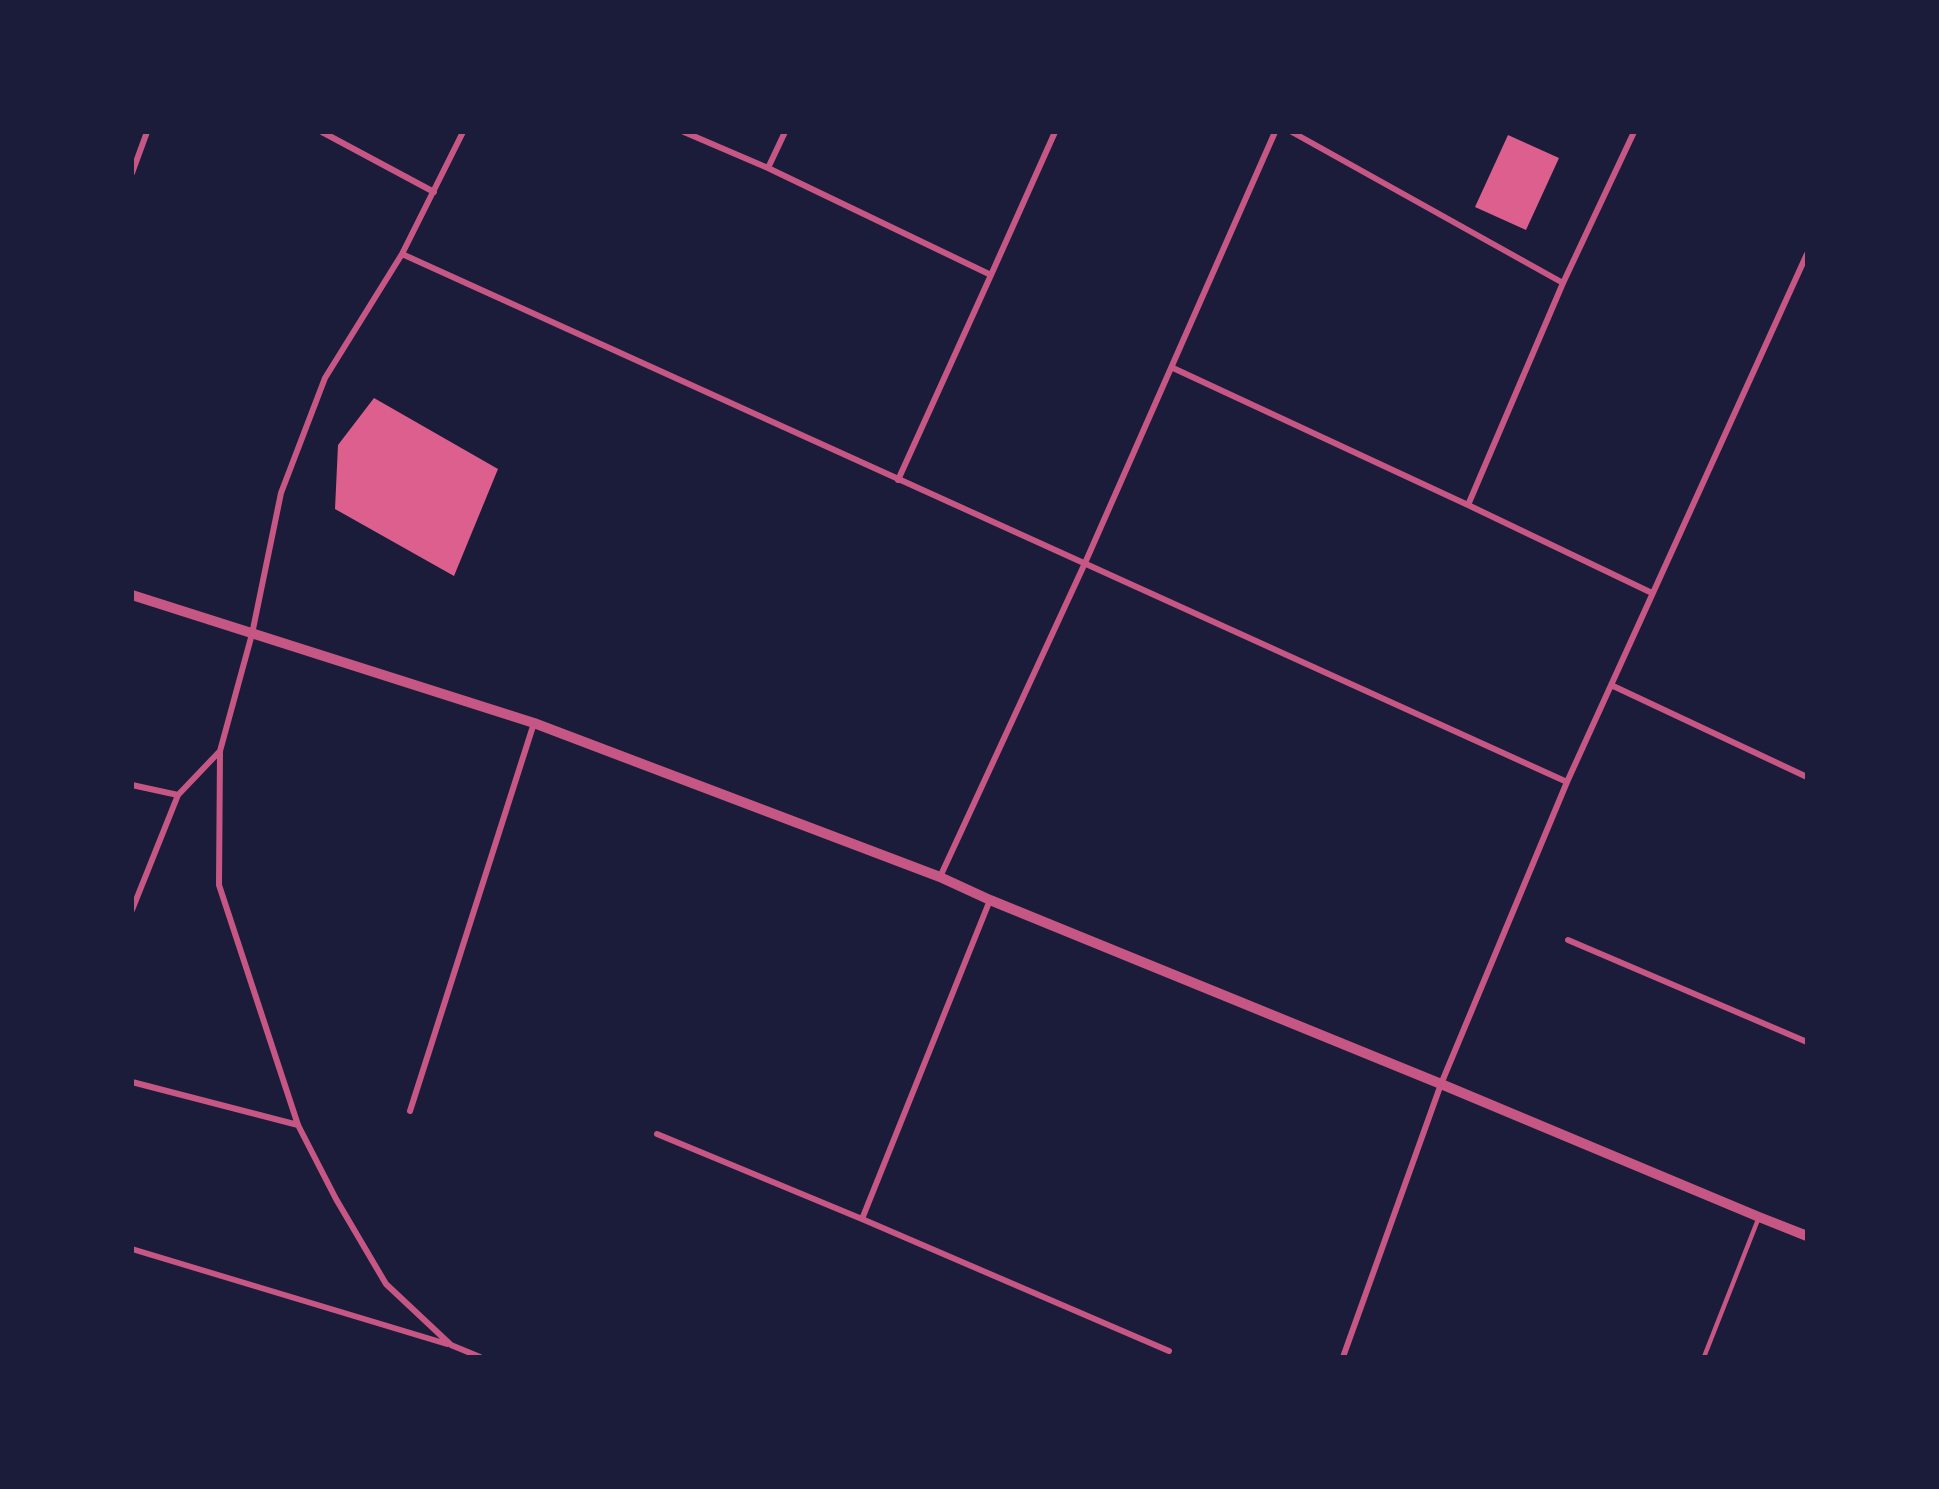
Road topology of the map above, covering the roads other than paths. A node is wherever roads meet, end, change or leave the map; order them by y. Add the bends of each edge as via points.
1 (147, 132) edge
2 (322, 132) edge
3 (463, 132) edge
4 (684, 132) edge
5 (785, 132) edge
6 (1055, 132) edge
7 (1275, 132) edge
8 (1292, 132) edge
9 (1634, 132) edge
10 (768, 168) junction
11 (132, 173) edge
12 (434, 192) junction
13 (402, 254) junction
14 (1807, 254) edge
15 (990, 275) junction
16 (1563, 283) junction
17 (1173, 368) junction
18 (898, 480) junction
19 (1468, 505) junction
20 (1085, 563) junction
21 (1652, 593) junction
22 (132, 595) edge
23 (252, 634) junction
24 (1611, 685) junction
25 (534, 723) junction
26 (220, 751) junction
27 (1807, 777) edge
28 (1567, 782) junction
29 (132, 785) edge
30 (178, 795) junction
31 (940, 878) junction
32 (990, 900) junction
33 (132, 910) edge
34 (1568, 940) dead end
35 (1807, 1042) edge
36 (132, 1082) edge
37 (1441, 1084) junction
38 (410, 1111) dead end
39 (298, 1125) junction
40 (657, 1134) dead end
41 (1758, 1217) junction
42 (862, 1219) junction
43 (1807, 1236) edge
44 (132, 1250) edge
45 (451, 1345) junction
46 (1169, 1351) dead end
47 (480, 1357) edge
48 (1343, 1357) edge
49 (1704, 1357) edge

1 - 11 street
2 - 12 street
3 - 12 street
4 - 10 street
5 - 10 street
6 - 15 street
7 - 17 street
8 - 16 street
9 - 16 street
10 - 15 street
12 - 13 street
13 - 18 street
13 - 23 street via 325,378 281,493
14 - 21 street
15 - 18 street
16 - 19 street
17 - 19 street
17 - 20 street
18 - 20 street
19 - 21 street
20 - 28 street
20 - 31 street
21 - 24 street
22 - 23 street
23 - 25 street
23 - 26 street
24 - 27 street
24 - 28 street
25 - 31 street
25 - 38 street
26 - 30 street
26 - 39 street via 219,885
28 - 37 street
29 - 30 street
30 - 33 street
31 - 32 street
32 - 37 street
32 - 42 street
34 - 35 street
36 - 39 street
37 - 41 street
37 - 48 street
39 - 45 street via 386,1284
40 - 42 street
41 - 43 street
41 - 49 lane
42 - 46 street
44 - 45 street
45 - 47 street

